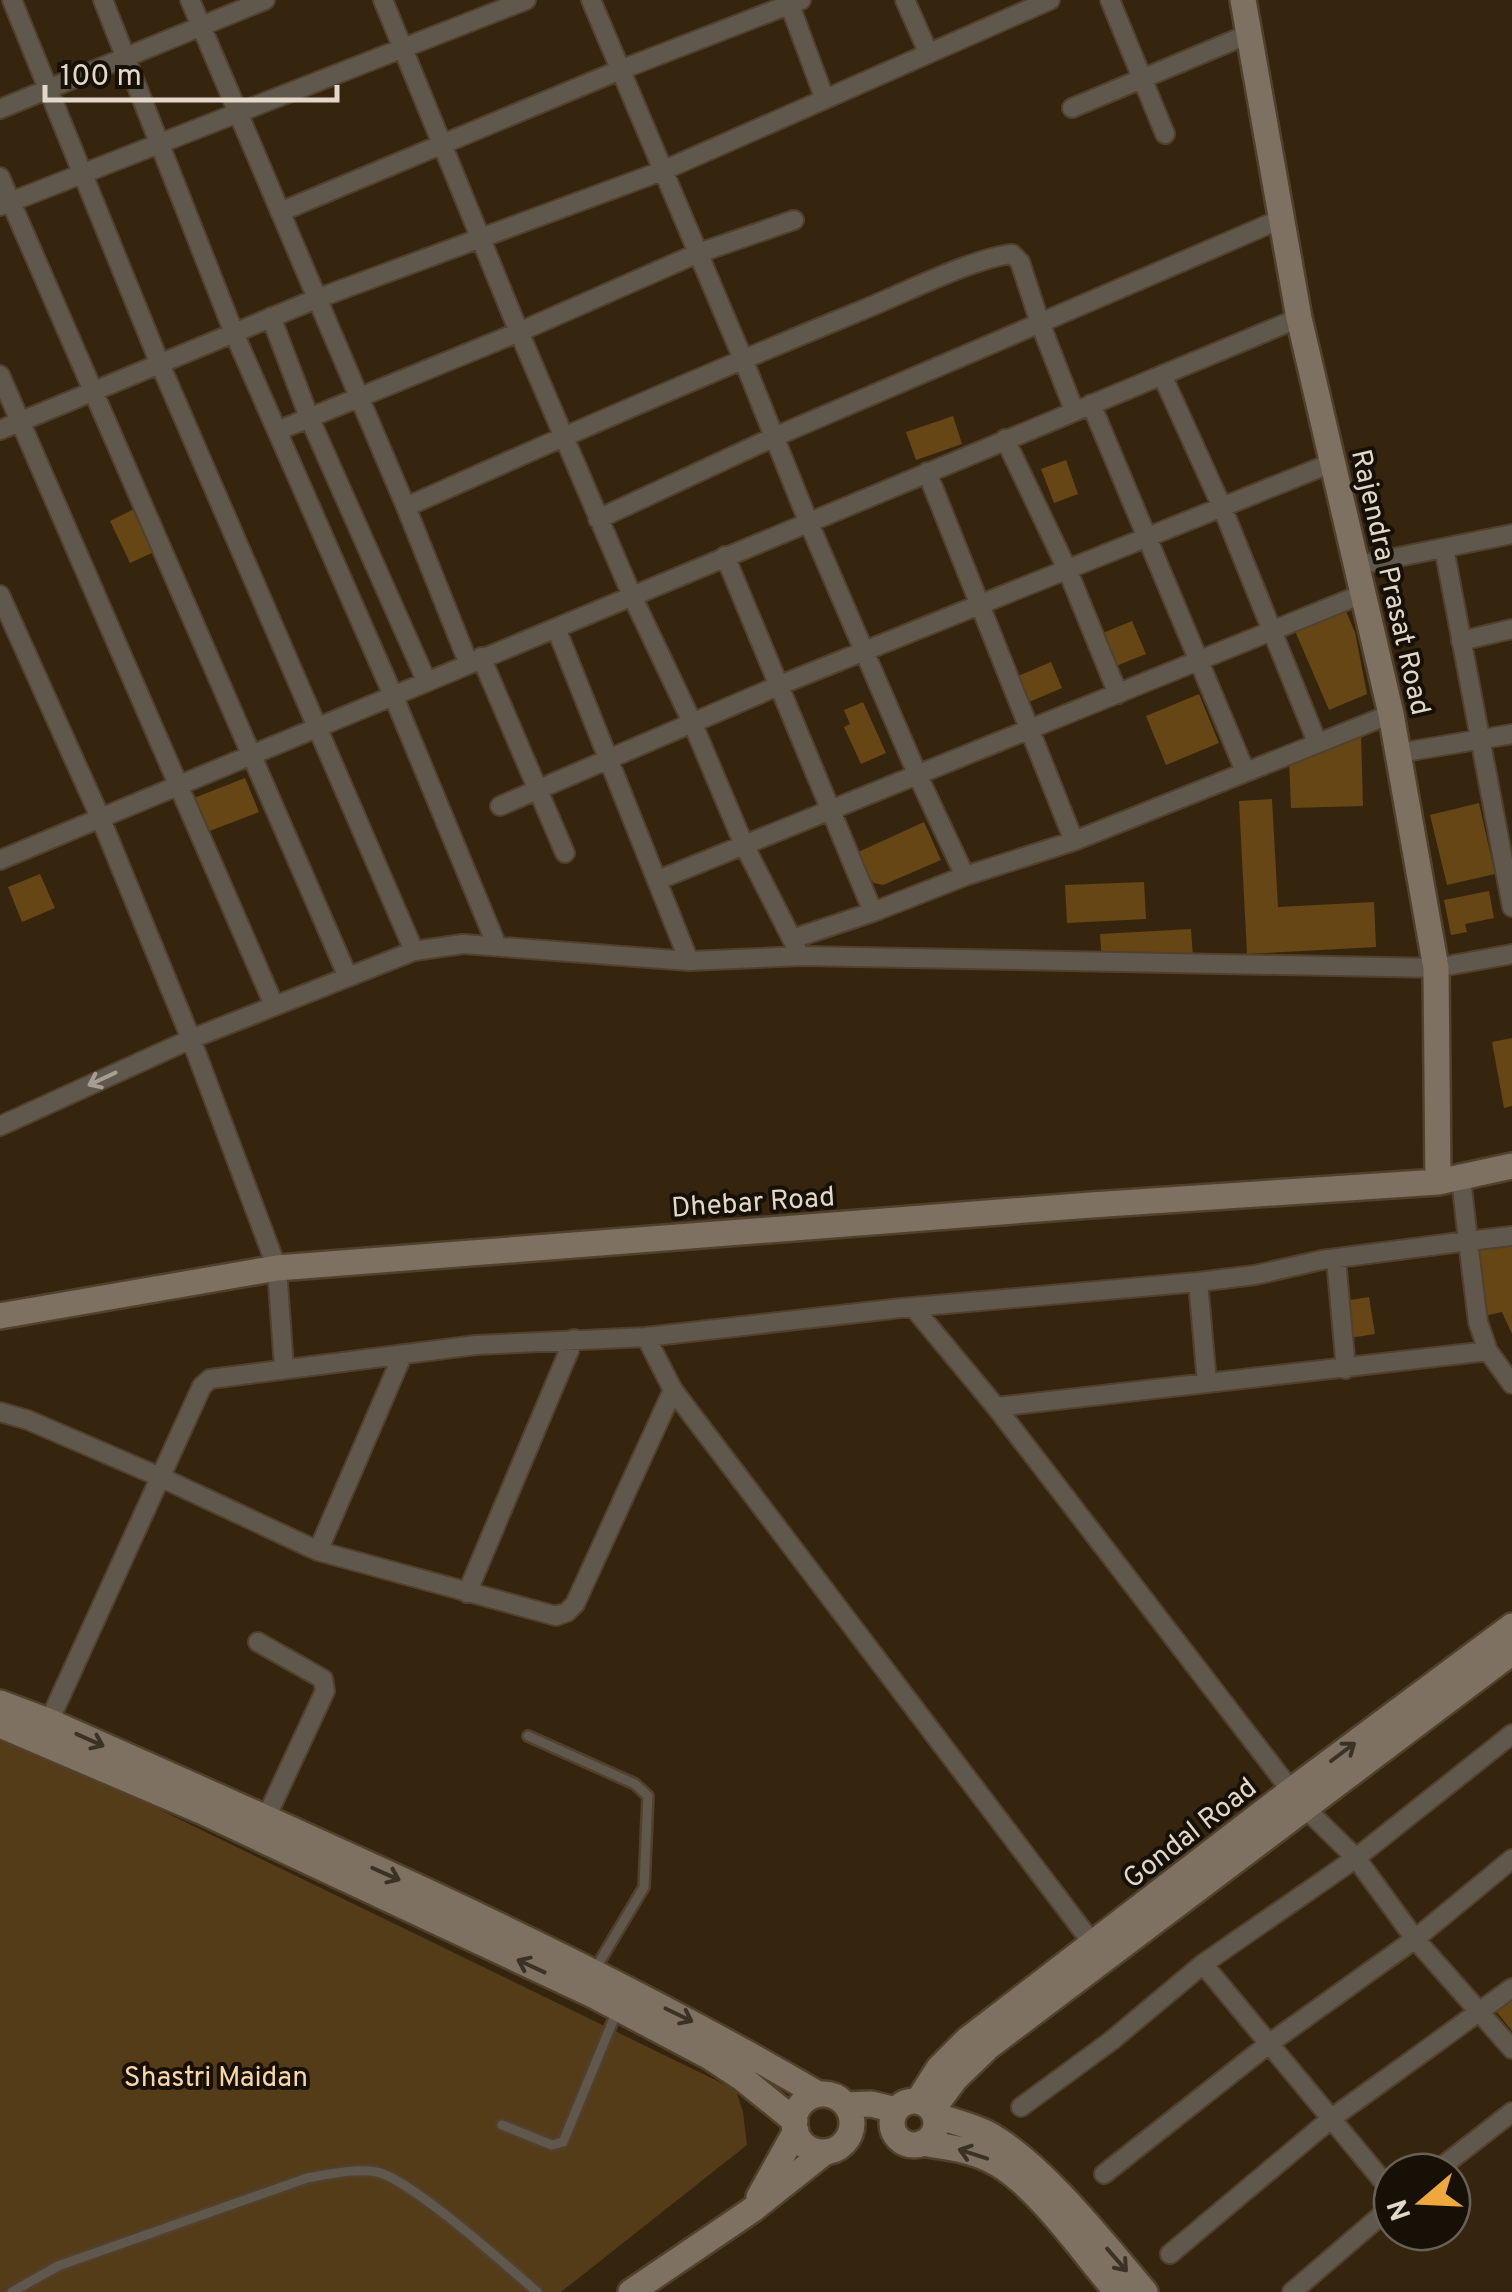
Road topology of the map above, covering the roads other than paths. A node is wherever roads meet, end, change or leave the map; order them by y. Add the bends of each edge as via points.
1 (12, 0) edge
2 (103, 0) edge
3 (190, 0) edge
4 (265, 0) edge
5 (383, 0) edge
6 (526, 0) edge
7 (591, 0) edge
8 (904, 0) edge
9 (1050, 0) edge
10 (1110, 0) edge
11 (1243, 0) edge
12 (793, 2) edge
13 (1025, 5) edge
14 (200, 26) junction
15 (1249, 34) junction
16 (403, 48) junction
17 (928, 52) junction
18 (127, 55) junction
19 (620, 70) junction
20 (1141, 79) junction
21 (47, 87) junction
22 (824, 98) junction
23 (0, 108) edge
24 (1072, 108) dead end
25 (239, 113) junction
26 (1165, 134) dead end
27 (160, 144) junction
28 (442, 144) junction
29 (662, 171) junction
30 (84, 174) junction
31 (0, 177) edge
32 (5, 204) edge
33 (280, 212) junction
34 (1281, 219) junction
35 (794, 220) dead end
36 (481, 238) junction
37 (696, 254) junction
38 (316, 299) junction
39 (271, 317) junction
40 (1299, 318) junction
41 (1040, 324) junction
42 (518, 332) junction
43 (234, 333) junction
44 (743, 359) junction
45 (160, 364) junction
46 (0, 374) edge
47 (1162, 374) junction
48 (94, 392) junction
49 (357, 397) junction
50 (1083, 407) junction
51 (309, 418) junction
52 (20, 422) junction
53 (0, 430) edge
54 (277, 432) junction
55 (563, 437) junction
56 (774, 437) junction
57 (1005, 439) junction
58 (1334, 462) junction
59 (927, 472) junction
60 (406, 507) junction
61 (1222, 507) junction
62 (598, 518) junction
63 (808, 522) junction
64 (1512, 534) edge
65 (1149, 536) junction
66 (1444, 548) junction
67 (725, 556) junction
68 (1358, 565) junction
69 (1067, 569) junction
70 (1365, 594) junction
71 (0, 596) edge
72 (633, 598) junction
73 (979, 604) junction
74 (556, 628) junction
75 (1512, 629) edge
76 (1272, 630) junction
77 (1461, 641) junction
78 (864, 650) junction
79 (475, 660) junction
80 (1198, 661) junction
81 (426, 680) junction
82 (780, 685) junction
83 (1118, 694) junction
84 (393, 695) junction
85 (1391, 714) junction
86 (692, 722) junction
87 (316, 726) junction
88 (1030, 730) junction
89 (1512, 734) edge
90 (1481, 740) junction
91 (1317, 742) junction
92 (251, 754) junction
93 (1399, 754) junction
94 (610, 760) junction
95 (1245, 770) junction
96 (918, 776) junction
97 (177, 784) junction
98 (538, 790) junction
99 (500, 806) dead end
100 (828, 810) junction
101 (100, 817) junction
102 (1074, 841) junction
103 (744, 846) junction
104 (565, 853) dead end
105 (0, 860) edge
106 (1509, 862) edge
107 (965, 876) junction
108 (658, 880) junction
109 (1512, 907) edge
110 (873, 912) junction
111 (792, 938) junction
112 (498, 946) junction
113 (414, 951) junction
114 (1512, 954) edge
115 (802, 956) junction
116 (689, 961) junction
117 (1436, 968) junction
118 (348, 977) junction
119 (274, 1005) junction
120 (191, 1039) junction
121 (0, 1126) edge
122 (1512, 1166) edge
123 (1450, 1180) junction
124 (1512, 1236) edge
125 (1468, 1242) junction
126 (1336, 1258) junction
127 (277, 1268) junction
128 (1198, 1282) junction
129 (913, 1307) junction
130 (0, 1316) edge
131 (646, 1336) junction
132 (574, 1339) junction
133 (1488, 1350) junction
134 (403, 1354) junction
135 (284, 1368) junction
136 (1346, 1369) junction
137 (1207, 1383) junction
138 (1512, 1384) edge
139 (673, 1390) junction
140 (996, 1407) junction
141 (0, 1412) edge
142 (160, 1477) junction
143 (318, 1551) junction
144 (467, 1592) junction
145 (1512, 1626) edge
146 (258, 1642) dead end
147 (1512, 1652) edge
148 (0, 1704) edge
149 (0, 1726) edge
150 (44, 1732) junction
151 (1512, 1734) edge
152 (528, 1736) dead end
153 (1298, 1798) junction
154 (264, 1820) junction
155 (1356, 1858) junction
156 (1512, 1859) edge
157 (1415, 1939) junction
158 (1093, 1944) junction
159 (1204, 1964) junction
160 (593, 1973) junction
161 (1512, 1988) edge
162 (618, 2008) junction
163 (1479, 2013) junction
164 (1270, 2044) junction
165 (1512, 2050) edge
166 (818, 2094) junction
167 (846, 2105) junction
168 (1021, 2108) dead end
169 (1512, 2112) edge
170 (915, 2113) junction
171 (1332, 2118) junction
172 (502, 2125) dead end
173 (795, 2126) junction
174 (848, 2138) junction
175 (825, 2152) junction
176 (1461, 2152) edge
177 (1372, 2167) edge
178 (1104, 2174) dead end
179 (752, 2210) junction
180 (1372, 2223) edge
181 (1170, 2254) dead end
182 (12, 2292) edge
183 (537, 2292) edge
184 (631, 2292) edge
185 (1117, 2292) edge
186 (1146, 2292) edge
187 (1292, 2292) edge

1 - 21 street
2 - 18 street
3 - 14 street
4 - 14 street
5 - 16 street
6 - 16 street
7 - 19 street
8 - 17 street
9 - 13 street
10 - 20 street
11 - 15 main road, Rajendra Prasat Road
12 - 19 street
12 - 22 street
13 - 17 street
14 - 18 street
14 - 25 street
15 - 20 street
15 - 34 main road, Rajendra Prasat Road
16 - 25 street
16 - 28 street
17 - 22 street
18 - 21 street
18 - 27 street
19 - 28 street
19 - 29 street
20 - 24 street
20 - 26 street
21 - 23 street
21 - 30 street
22 - 29 street
25 - 27 street
25 - 33 street
27 - 30 street
27 - 43 street
28 - 33 street
28 - 36 street
29 - 36 street
29 - 37 street
30 - 32 street
30 - 45 street
31 - 32 street
32 - 48 street
33 - 38 street
34 - 40 main road, Rajendra Prasat Road
34 - 41 street
35 - 37 street
36 - 38 street
36 - 42 street
37 - 42 street
37 - 44 street
38 - 39 street
38 - 49 street
39 - 43 street
39 - 51 street
40 - 47 street
40 - 58 main road, Rajendra Prasat Road
41 - 44 street via 1020,262 1000,255
41 - 50 street
41 - 56 street
42 - 49 street
42 - 55 street
43 - 45 street
43 - 54 street
44 - 55 street
44 - 56 street
45 - 48 street
45 - 87 street
46 - 52 street
47 - 50 street
47 - 61 street
48 - 52 street
48 - 92 street
49 - 51 street
49 - 60 street
50 - 57 street
50 - 65 street
51 - 54 street
51 - 81 street
52 - 53 street
52 - 97 street
54 - 84 street
55 - 60 street
55 - 62 street
56 - 62 street
56 - 63 street
57 - 59 street
57 - 69 street
58 - 61 street
58 - 68 main road, Rajendra Prasat Road
59 - 63 street
59 - 73 street
60 - 79 street
61 - 65 street
61 - 76 street
62 - 72 street
63 - 67 street
63 - 78 street
64 - 66 street
65 - 69 street
65 - 80 street
66 - 68 street
66 - 77 street
67 - 72 street
67 - 82 street
68 - 70 main road, Rajendra Prasat Road
69 - 73 street
69 - 83 street
70 - 76 street
70 - 85 main road, Rajendra Prasat Road
71 - 101 street
72 - 74 street
72 - 86 street
73 - 78 street
73 - 88 street
74 - 79 street
74 - 94 street
75 - 77 street
76 - 80 street
76 - 91 street
77 - 90 street
78 - 82 street
78 - 96 street
79 - 81 street
79 - 98 street
80 - 83 street
80 - 95 street
81 - 84 street
82 - 86 street
82 - 100 street
83 - 88 street
84 - 87 street
84 - 112 street
85 - 91 street
85 - 93 main road, Rajendra Prasat Road
86 - 94 street
86 - 103 street
87 - 92 street
87 - 113 street
88 - 96 street
88 - 102 street
89 - 90 street
90 - 93 street
90 - 106 street
91 - 95 street
92 - 97 street
92 - 118 street
93 - 117 main road, Rajendra Prasat Road
94 - 98 street
94 - 108 street
95 - 102 street
96 - 100 street
96 - 107 street
97 - 101 street
97 - 119 street
98 - 99 street
98 - 104 street
100 - 103 street
100 - 110 street
101 - 105 street
101 - 120 street
102 - 107 street
103 - 108 street
103 - 111 street
106 - 109 street
107 - 110 street
108 - 116 street
110 - 111 street
111 - 115 street
112 - 113 street
112 - 116 street
113 - 118 street
114 - 117 street
115 - 116 street
115 - 117 street
117 - 123 main road, Rajendra Prasat Road
118 - 119 street
119 - 120 street
120 -> 121 street
120 - 127 street
122 - 123 main road, Dhebar Road
123 - 125 street
123 - 127 main road, Dhebar Road
124 - 125 street
125 - 126 street
125 - 133 street
126 - 128 street
126 - 136 street
127 - 130 main road, Dhebar Road
127 - 135 street
128 - 129 street
128 - 137 street
129 - 131 street
129 - 140 street
131 - 132 street
131 - 139 street
132 - 134 street
132 - 144 street
133 - 136 street
133 - 138 street
134 - 135 street
134 - 143 street
135 - 142 street via 210,1379 202,1386
136 - 137 street
137 - 140 street
139 - 144 street via 568,1612 556,1616
139 - 158 street
140 - 153 street
141 - 142 street
142 - 143 street
142 - 150 street
143 - 144 street
153 -> 145 main road, Gondal Road
146 - 154 street via 314,1672 325,1690
147 - 153 main road, Gondal Road
148 - 150 main road
149 - 150 main road
150 -> 154 main road
162 -> 150 main road
151 - 155 street
152 - 160 lane via 648,1796 644,1887
153 - 155 street
153 - 158 main road, Gondal Road
153 - 170 main road, Gondal Road
154 -> 160 main road
155 - 157 street
155 - 159 street
156 - 157 street
157 - 163 street
157 - 164 street
158 - 170 main road, Gondal Road via 954,2052
159 - 164 street
159 - 168 street
160 -> 166 main road via 706,2028
161 - 163 street
162 - 172 lane via 563,2142 552,2145
162 - 173 main road via 726,2068
163 - 165 street
163 - 171 street
164 - 171 street
164 - 178 street
166 - 167 main road
166 - 173 main road via 802,2104
167 - 170 main road
167 - 174 main road via 852,2121
169 - 176 street
170 - 174 main road
185 -> 170 main road via 1028,2187 969,2151 922,2143 932,2134
170 -> 186 main road via 986,2134 1012,2150
171 - 177 street
171 - 181 street
173 - 175 main road via 807,2146
173 - 179 main road
174 - 175 main road
175 - 179 main road
179 - 184 main road
180 - 187 street
182 - 183 lane via 58,2266 308,2178 345,2172 379,2172 412,2190

